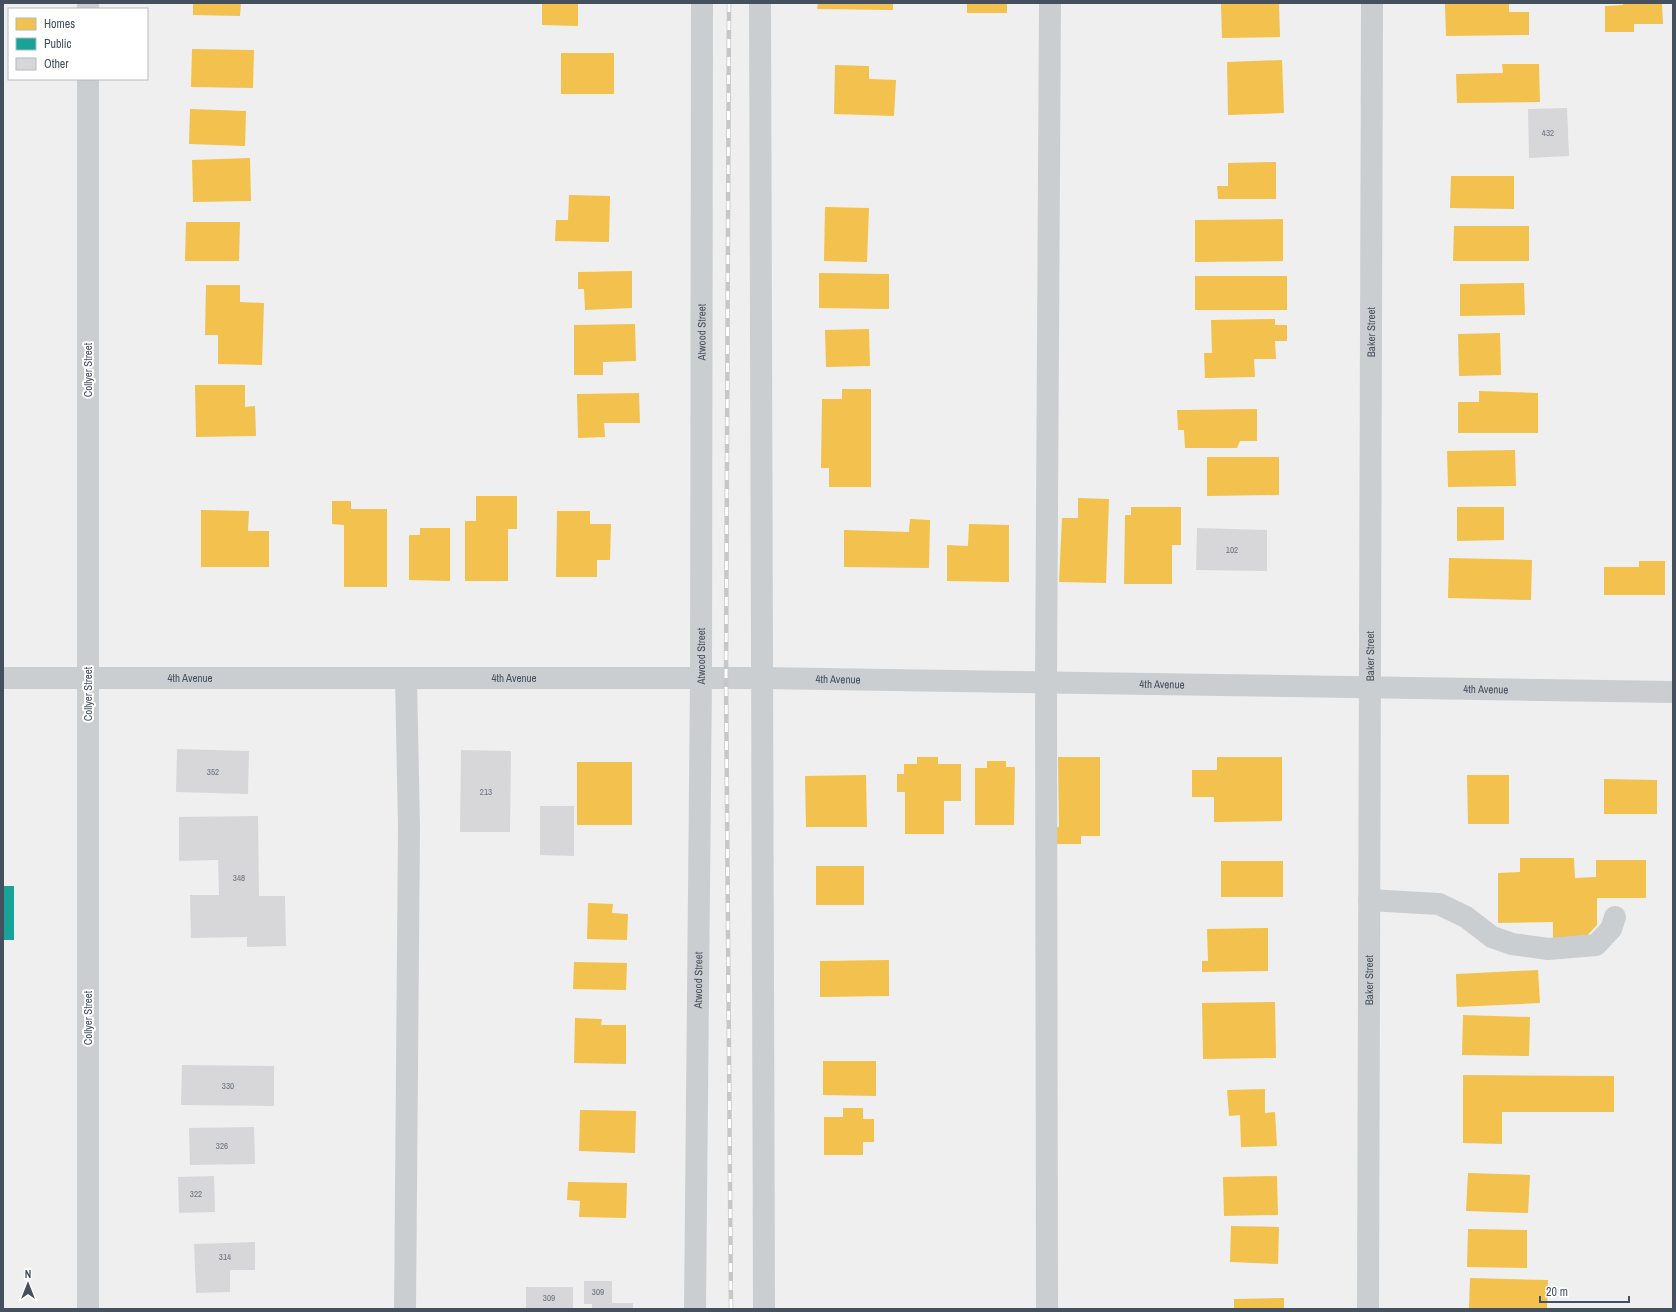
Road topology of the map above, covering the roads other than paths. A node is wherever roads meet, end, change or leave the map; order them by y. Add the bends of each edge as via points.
1 (702, 3) edge
2 (760, 3) edge
3 (1050, 3) edge
4 (1372, 3) edge
5 (88, 80) edge
6 (3, 678) edge
7 (88, 678) junction
8 (406, 678) junction
9 (762, 678) junction
10 (701, 679) junction
11 (1046, 682) junction
12 (1370, 686) junction
13 (1673, 692) edge
14 (1369, 900) junction
15 (1615, 918) dead end
16 (88, 1309) edge
17 (405, 1309) edge
18 (695, 1309) edge
19 (764, 1309) edge
20 (1046, 1309) edge
21 (1368, 1309) edge

1 - 10 street, Atwood Street
2 - 9 street
3 - 11 street
4 - 12 street, Baker Street
5 - 7 street, Collyer Street
6 - 7 street, 4th Avenue
7 - 8 street, 4th Avenue
7 - 16 street, Collyer Street
8 - 10 street, 4th Avenue
8 - 17 street via 409,826
9 - 10 street, 4th Avenue
9 - 11 street, 4th Avenue
9 - 19 street
10 - 18 street, Atwood Street
11 - 12 street, 4th Avenue
11 - 20 street
12 - 13 street, 4th Avenue
12 - 14 street, Baker Street
14 - 15 street via 1440,904 1466,918 1492,937 1512,944 1548,949 1596,945 1611,929
14 - 21 street, Baker Street

